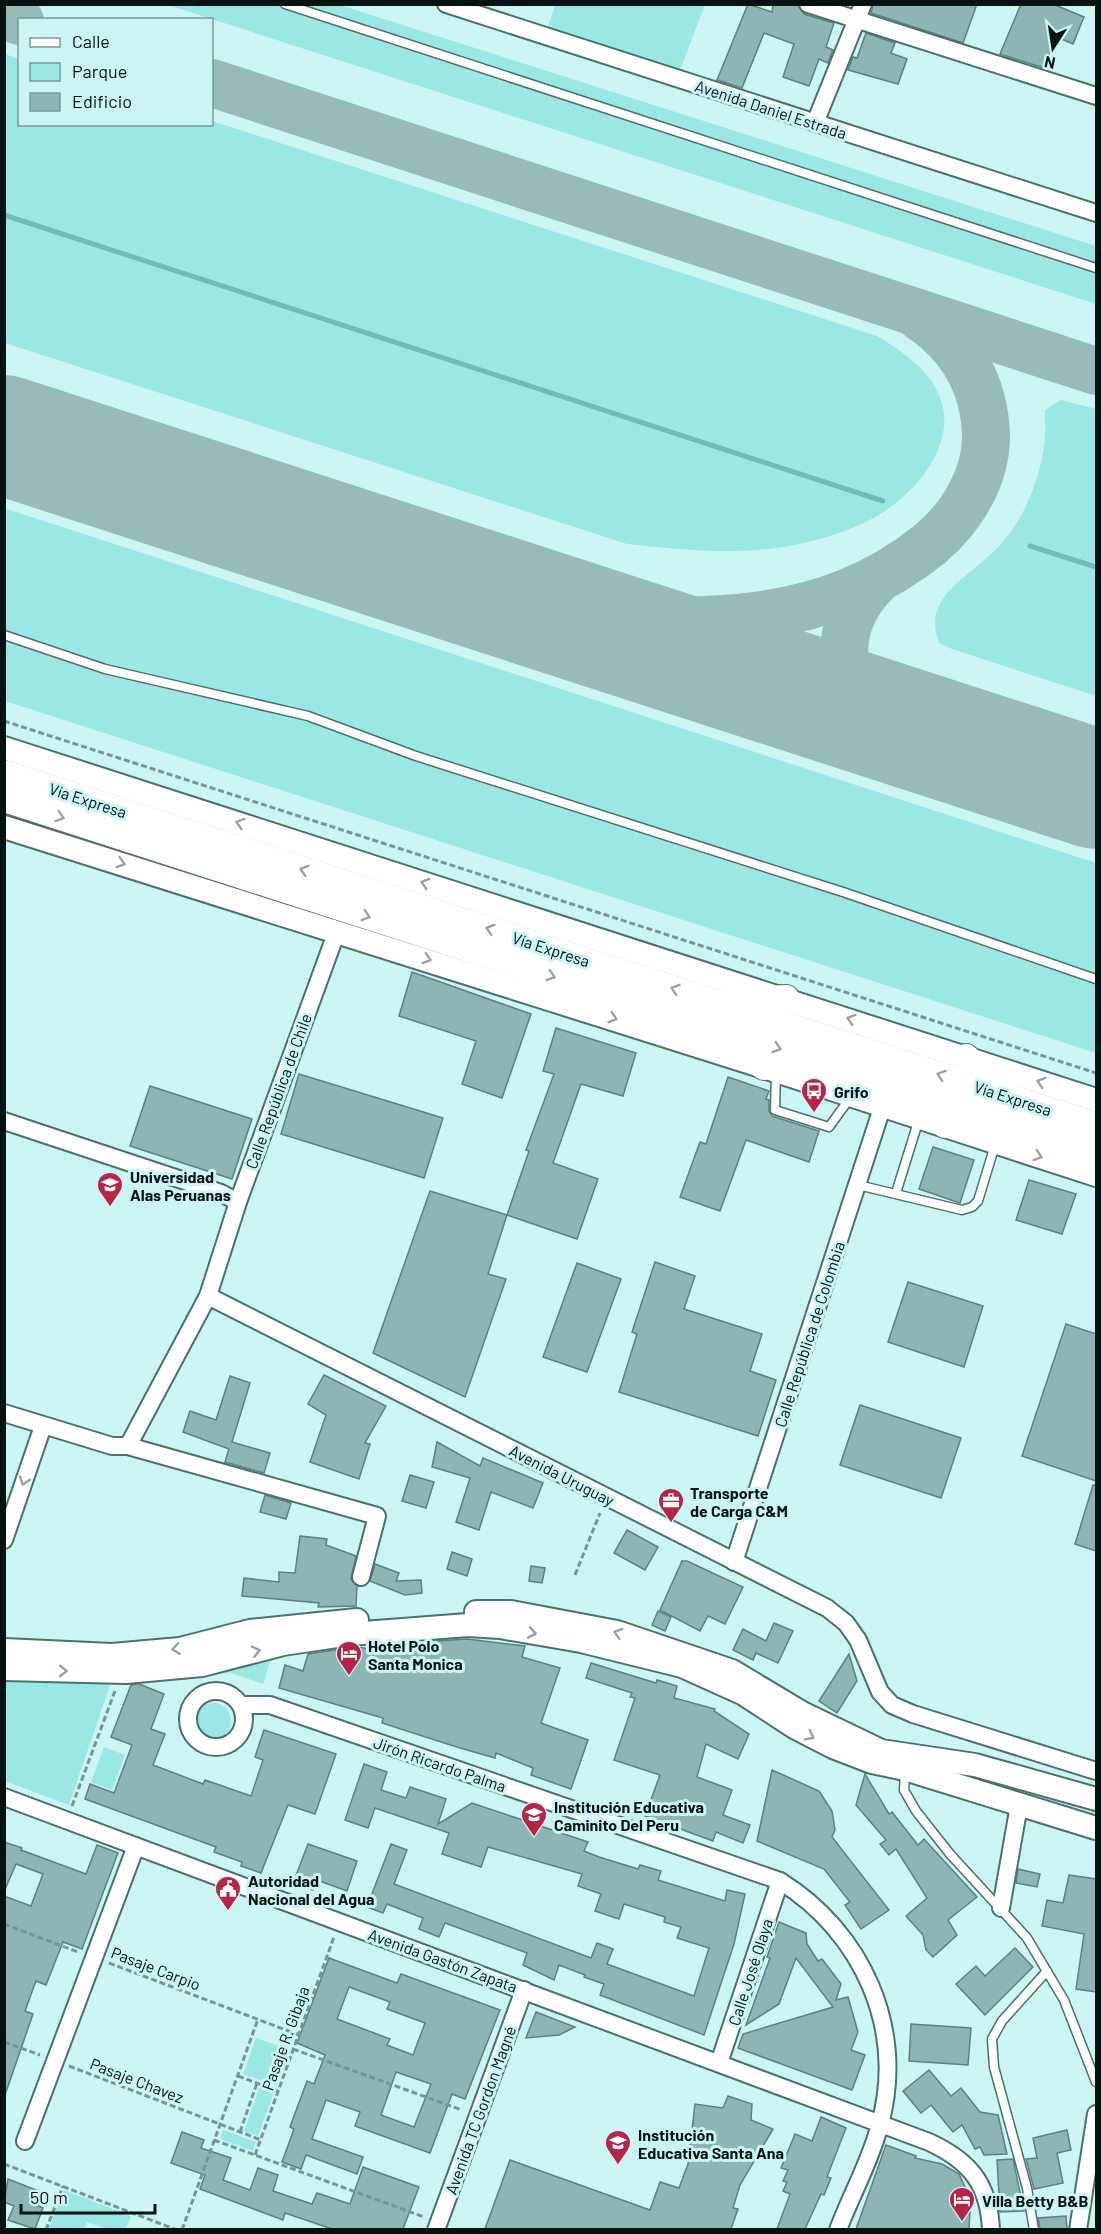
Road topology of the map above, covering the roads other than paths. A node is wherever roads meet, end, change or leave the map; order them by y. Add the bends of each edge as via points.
1 (285, 4) edge
2 (446, 4) edge
3 (808, 4) edge
4 (860, 12) edge
5 (1096, 96) edge
6 (815, 123) junction
7 (1096, 213) edge
8 (1096, 268) edge
9 (4, 635) edge
10 (4, 748) edge
11 (4, 773) edge
12 (4, 800) edge
13 (4, 827) edge
14 (337, 931) junction
15 (1096, 979) edge
16 (786, 998) junction
17 (716, 1002) junction
18 (711, 1027) junction
19 (966, 1057) junction
20 (770, 1069) junction
21 (852, 1095) junction
22 (1096, 1100) edge
23 (883, 1106) junction
24 (920, 1117) junction
25 (4, 1121) edge
26 (1004, 1121) junction
27 (945, 1125) joint
28 (1096, 1125) edge
29 (1096, 1151) edge
30 (1096, 1175) edge
31 (858, 1185) junction
32 (896, 1193) junction
33 (238, 1202) junction
34 (207, 1296) junction
35 (4, 1413) edge
36 (43, 1426) junction
37 (128, 1446) junction
38 (4, 1540) edge
39 (734, 1562) junction
40 (361, 1577) dead end
41 (4, 1650) edge
42 (4, 1669) edge
43 (241, 1705) dead end
44 (905, 1769) junction
45 (1096, 1771) edge
46 (4, 1797) edge
47 (1072, 1798) junction
48 (1096, 1799) edge
49 (1019, 1805) junction
50 (1096, 1811) edge
51 (1096, 1828) edge
52 (136, 1846) junction
53 (780, 1881) junction
54 (1001, 1908) junction
55 (1047, 1971) junction
56 (524, 1990) junction
57 (719, 2063) junction
58 (1096, 2082) edge
59 (1096, 2114) edge
60 (880, 2124) junction
61 (25, 2141) dead end
62 (432, 2224) edge
63 (838, 2229) edge
64 (991, 2229) edge
65 (1034, 2229) edge
66 (1078, 2229) edge

1 - 8 lane
2 - 6 street, Avenida Daniel Estrada
3 - 4 street
4 - 5 street
4 - 6 street
6 - 7 street, Avenida Daniel Estrada
9 - 15 lane via 105,669 308,716 416,756 843,892
16 -> 10 main road, Vía Expresa
17 -> 11 main road, Vía Expresa
12 -> 18 main road, Vía Expresa
13 -> 14 main road
14 -> 20 main road
14 - 33 street, Calle República de Chile
16 - 17 main road
19 -> 16 main road, Vía Expresa
26 -> 17 main road, Vía Expresa
18 - 20 main road
18 -> 26 main road, Vía Expresa
22 -> 19 main road, Vía Expresa
19 - 26 main road
20 - 21 main road
20 - 21 lane via 775,1110 829,1126
21 - 23 main road
23 - 24 main road
23 - 31 street, Calle República de Colombia
24 - 27 main road
24 - 32 lane
25 - 33 street
26 - 27 main road
26 - 28 main road, Vía Expresa
26 - 29 main road, Vía Expresa
26 -> 30 main road, Vía Expresa
26 - 32 lane via 978,1201 972,1208 962,1210
31 - 32 lane
31 - 39 street, Calle República de Colombia
33 - 34 street, Calle República de Chile
34 - 37 street, Calle República de Chile
34 - 39 street, Avenida Uruguay
35 - 36 street
36 - 37 street via 112,1446
36 -> 38 street
37 - 40 street via 377,1516
39 - 45 street, Avenida Uruguay via 827,1608 846,1623 858,1640 880,1692 892,1705
47 -> 41 main road via 975,1765 881,1751 802,1713 732,1671 617,1632 511,1612 454,1612 304,1623 250,1631 180,1649 112,1655
42 -> 44 main road via 126,1672 202,1665 283,1644 350,1634 468,1625 501,1627 581,1641 682,1666 744,1694 833,1748
43 - 53 street, Jirón Ricardo Palma via 270,1705
44 - 47 main road via 954,1773
44 - 49 main road
44 - 54 lane via 904,1790 916,1811
46 - 52 street, Avenida Gastón Zapata
47 - 48 main road
47 - 50 main road
49 - 51 main road
49 - 54 street
52 - 56 street, Avenida Gastón Zapata
52 - 61 street
53 - 57 street, Calle José Olaya
53 - 60 street, Jirón Ricardo Palma via 802,1895 835,1926 858,1959 880,2007 889,2060
54 - 55 lane via 1028,1938
55 - 58 lane via 1064,2000
55 - 65 lane via 1002,2021 992,2039 994,2067 1027,2188
56 - 57 street, Avenida Gastón Zapata
56 - 62 street, Avenida TC Gordon Magné
57 - 60 street, Avenida Gastón Zapata
59 - 66 street
60 - 63 street, Jirón Ricardo Palma
60 - 64 street, Avenida Gastón Zapata via 952,2152 972,2170 990,2209

